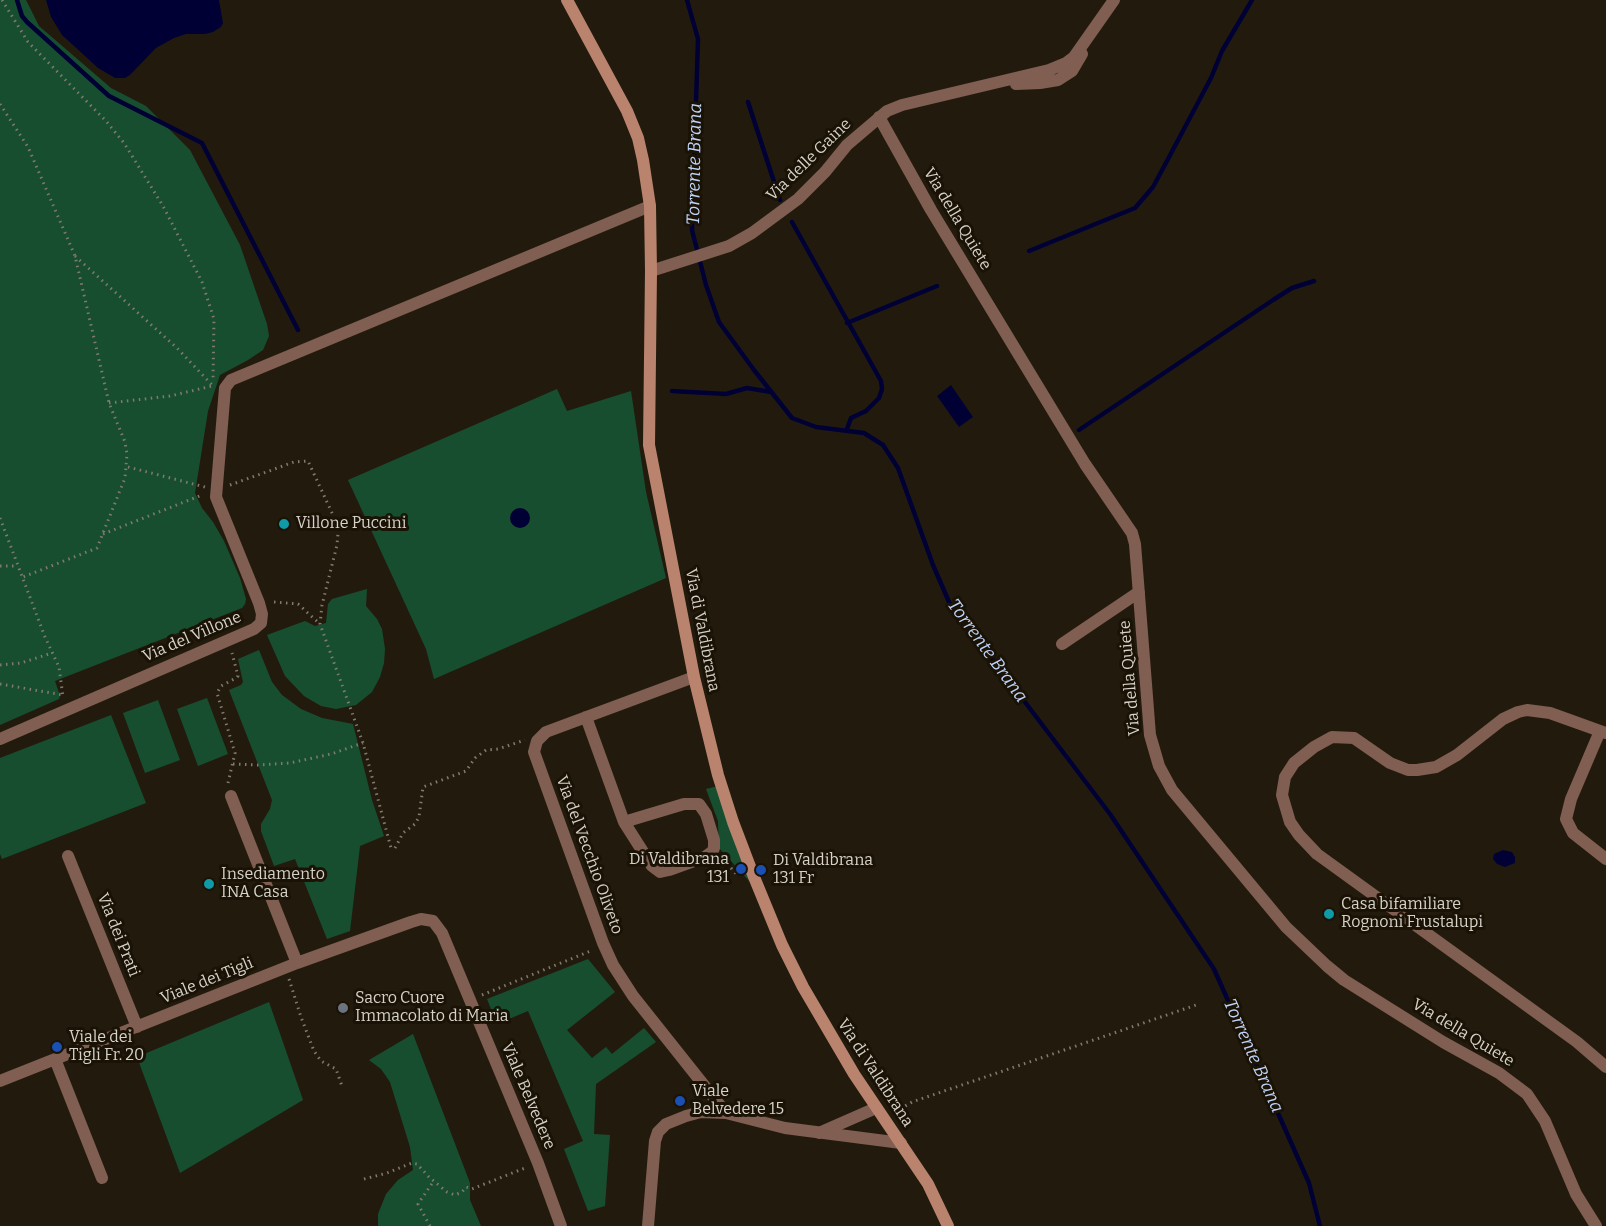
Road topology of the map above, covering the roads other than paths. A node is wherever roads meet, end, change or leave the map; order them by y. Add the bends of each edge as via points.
1 (567, 0) edge
2 (1114, 0) edge
3 (879, 117) junction
4 (650, 206) junction
5 (651, 271) junction
6 (1139, 592) junction
7 (1062, 644) dead end
8 (694, 677) junction
9 (586, 717) junction
10 (1603, 732) edge
11 (0, 738) edge
12 (231, 796) road end
13 (624, 822) junction
14 (68, 856) dead end
15 (1606, 859) edge
16 (427, 920) joint
17 (292, 966) junction
18 (136, 1027) junction
19 (55, 1059) junction
20 (1606, 1067) edge
21 (0, 1081) edge
22 (726, 1113) junction
23 (879, 1113) junction
24 (818, 1134) junction
25 (901, 1143) junction
26 (102, 1178) dead end
27 (561, 1226) edge
28 (648, 1226) edge
29 (948, 1226) edge
30 (1596, 1226) edge

1 - 4 street, Via di Valdibrana via 633,125
2 - 3 street, Via delle Gaine via 1086,40 1078,64 1063,78 1040,83 994,83 902,105
3 - 5 street, Via delle Gaine via 780,213 744,238
3 - 6 street, Via della Quiete via 1079,454 1129,527 1134,539
4 - 5 street, Via di Valdibrana
4 - 11 street, Via del Villone via 238,375 219,387 222,428 218,503 259,603 262,618 258,626
5 - 8 street, Via di Valdibrana via 650,445
6 - 7 street
6 - 30 street, Via della Quiete via 1150,735 1164,777 1181,803 1286,927 1327,966 1527,1094 1545,1120 1576,1194
8 - 9 street
8 - 23 street, Via di Valdibrana via 706,734 733,822 767,909 803,987
9 - 13 street
9 - 22 street, Via del Vecchio Oliveto via 541,735 535,746 536,758 613,965
10 - 15 street via 1571,799 1566,819 1573,833
10 - 20 street via 1550,713 1527,710 1503,719 1457,755 1417,770 1390,763 1354,738 1332,737 1294,763 1285,777 1282,795 1290,822 1317,854
12 - 17 street
13 - 13 street via 649,862 660,872 705,857 714,848 706,814 699,804 684,804
14 - 18 street, Via dei Prati
16 - 17 street, Viale dei Tigli via 411,922
16 - 27 street, Viale Belvedere via 440,929
17 - 18 street, Viale dei Tigli
18 - 19 street, Viale dei Tigli
19 - 21 street, Viale dei Tigli
19 - 26 street
22 - 24 street
22 - 28 street via 693,1114 666,1124 658,1132 653,1148
23 - 24 street
23 - 25 street, Via di Valdibrana
24 - 25 street
25 - 29 street, Via di Valdibrana via 928,1184

